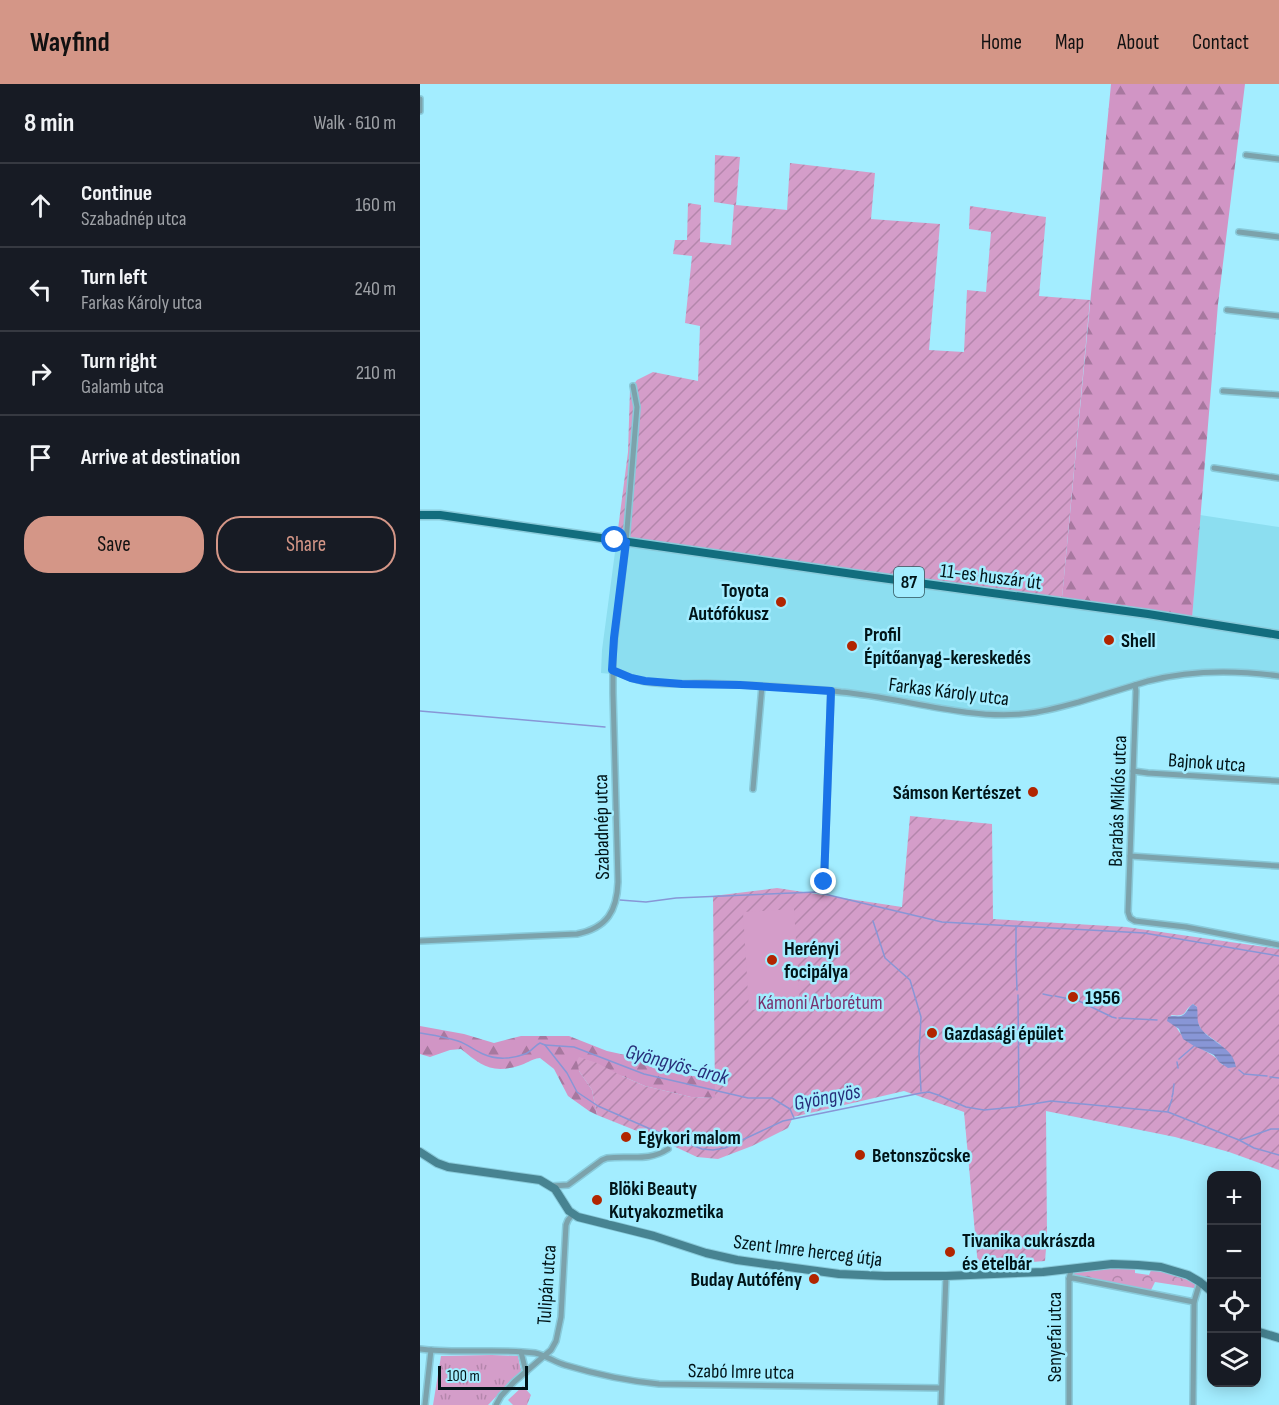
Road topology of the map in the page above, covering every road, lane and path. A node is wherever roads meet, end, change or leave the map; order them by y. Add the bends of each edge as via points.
1 (420, 99) edge
2 (420, 111) edge
3 (1246, 155) dead end
4 (1279, 159) edge
5 (1239, 232) dead end
6 (1279, 237) edge
7 (1227, 310) dead end
8 (1279, 316) edge
9 (633, 386) dead end
10 (1223, 391) dead end
11 (1279, 395) edge
12 (1214, 468) dead end
13 (1279, 478) edge
14 (420, 509) edge
15 (420, 515) edge
16 (440, 515) junction
17 (626, 542) junction
18 (1279, 635) edge
19 (612, 670) junction
20 (1279, 676) edge
21 (1135, 685) junction
22 (762, 686) junction
23 (831, 691) junction
24 (1133, 771) junction
25 (1279, 782) edge
26 (753, 789) dead end
27 (1130, 856) junction
28 (1279, 866) edge
29 (824, 882) dead end
30 (420, 941) edge
31 (1279, 945) edge
32 (668, 1149) dead end
33 (420, 1152) edge
34 (568, 1185) junction
35 (552, 1186) junction
36 (561, 1198) junction
37 (573, 1214) junction
38 (1071, 1270) junction
39 (946, 1276) junction
40 (1069, 1279) junction
41 (1200, 1282) junction
42 (1207, 1288) edge
43 (1194, 1302) junction
44 (1261, 1332) edge
45 (1279, 1338) edge
46 (420, 1349) edge
47 (431, 1350) junction
48 (521, 1352) junction
49 (544, 1356) junction
50 (526, 1372) junction
51 (941, 1388) junction
52 (498, 1404) edge
53 (425, 1405) edge
54 (941, 1405) edge
55 (1069, 1405) edge
56 (1193, 1405) edge

1 - 2 street
3 - 4 street
5 - 6 street
7 - 8 street
9 - 17 street, Szabadnép utca via 637,407
10 - 11 street
12 - 13 street
14 - 16 main road, 87
15 - 16 main road, 87
16 - 17 main road, 87
17 - 18 main road, 11-es huszár út / 87
17 - 19 street, Szabadnép utca
19 - 22 street, Farkas Károly utca via 645,681
19 - 30 street, Szabadnép utca via 618,882 610,915 598,927 577,934
20 - 21 street, Farkas Károly utca via 1203,672
21 - 23 street, Farkas Károly utca via 1044,712 1019,715 969,712
21 - 24 street, Barabás Miklós utca
22 - 23 street, Farkas Károly utca
22 - 26 street
23 - 29 street
24 - 25 street, Bajnok utca
24 - 27 street, Barabás Miklós utca
27 - 28 street
27 - 31 street, Barabás Miklós utca via 1128,912 1135,921
32 - 34 street via 658,1156 607,1158
33 - 35 main road via 448,1167 530,1177
34 - 35 street
34 - 36 street
35 - 36 main road
36 - 37 main road
37 - 39 main road, Szent Imre herceg útja via 736,1260 856,1275
37 - 49 street, Tulipán utca via 566,1226 560,1329
38 - 39 main road, Szent Imre herceg útja
38 - 40 street, Senyefai utca
38 - 41 main road, Szent Imre herceg útja via 1137,1264 1173,1270
39 - 51 street
40 - 43 street
40 - 55 street, Senyefai utca
41 - 42 main road, Szent Imre herceg útja
41 - 43 street
43 - 56 street
44 - 45 main road
46 - 47 street, Tulipán utca
47 - 48 street, Tulipán utca
47 - 53 street
48 - 49 street, Tulipán utca
48 - 50 street
49 - 50 street, Tulipán utca
49 - 51 street, Szabó Imre utca via 584,1370 659,1384
50 - 52 street, Tulipán utca via 501,1396
51 - 54 street

